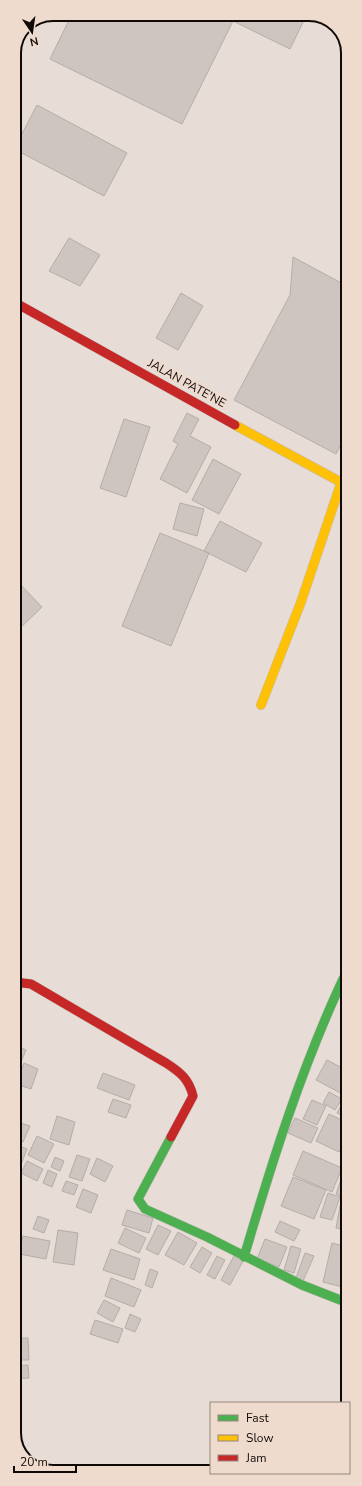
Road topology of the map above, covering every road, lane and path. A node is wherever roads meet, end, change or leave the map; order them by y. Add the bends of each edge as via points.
1 (21, 306) edge
2 (341, 482) edge
3 (341, 492) edge
4 (262, 704) dead end
5 (21, 983) edge
6 (341, 983) edge
7 (244, 1257) junction
8 (341, 1300) edge

1 - 2 street, JALAN PATE'NE
3 - 4 street
5 - 7 street via 31,984 186,1076 193,1096 138,1199 145,1208
6 - 7 street via 325,1015 296,1090
7 - 8 street

